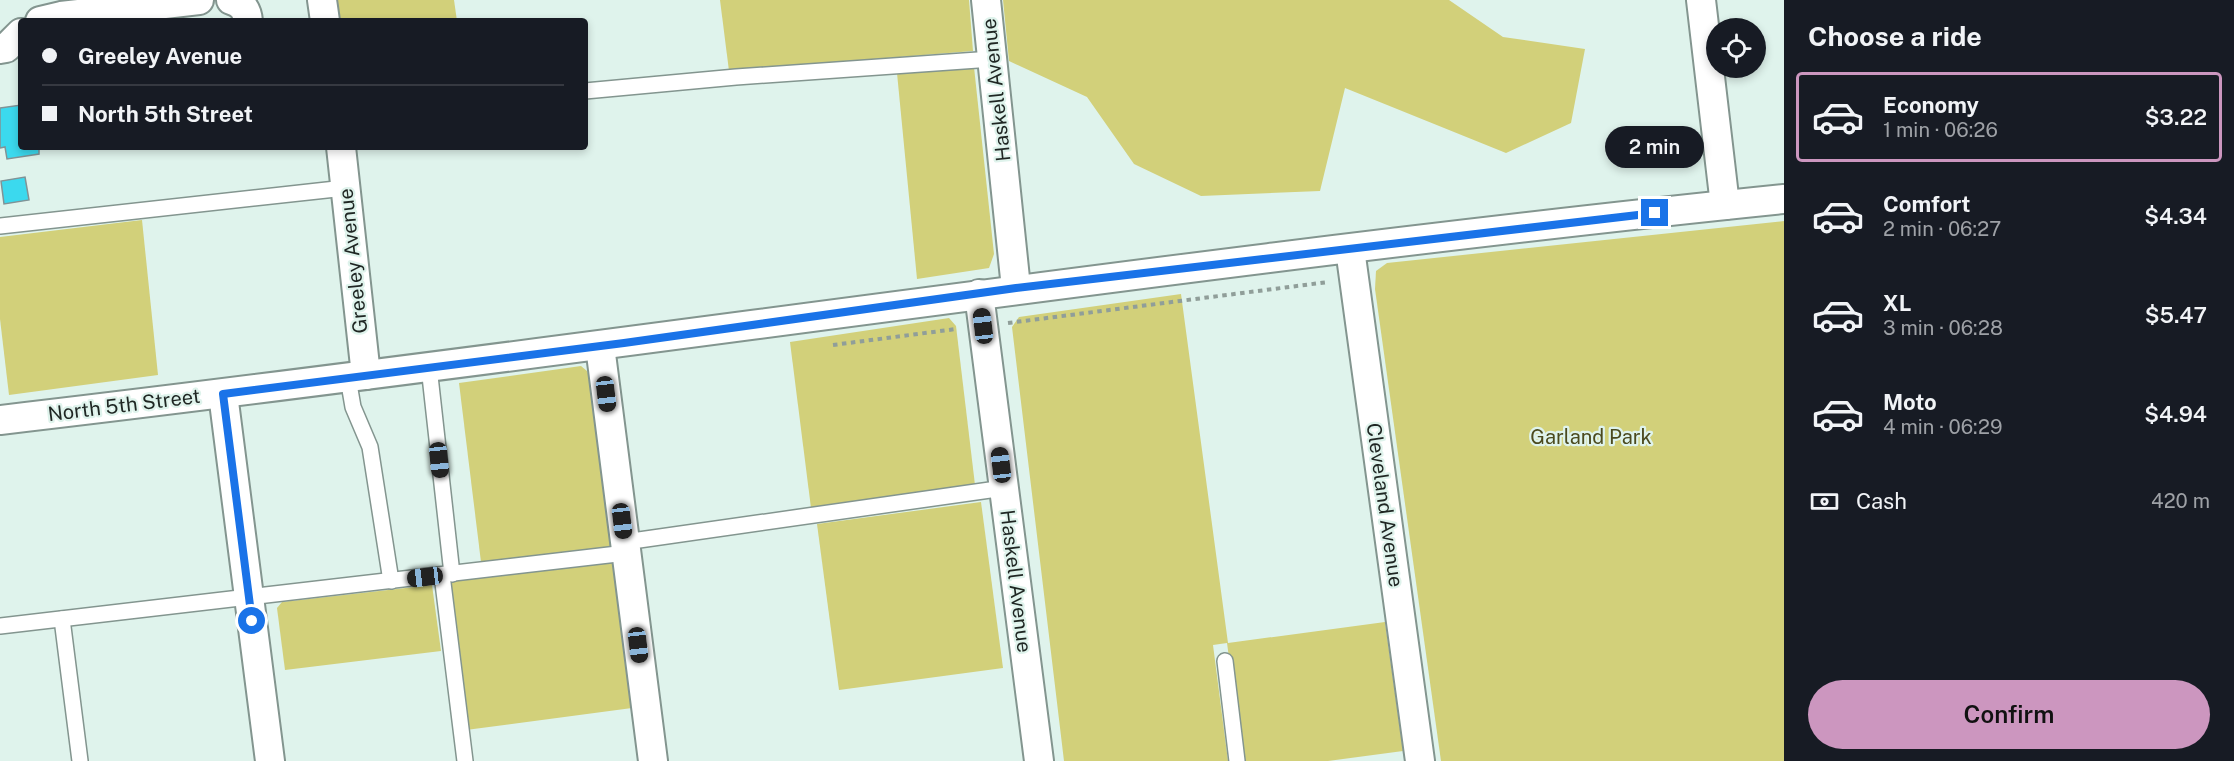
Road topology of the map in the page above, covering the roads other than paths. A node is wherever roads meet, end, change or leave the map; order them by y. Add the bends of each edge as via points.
1 (199, 0) edge
2 (231, 0) edge
3 (322, 0) edge
4 (986, 0) edge
5 (1701, 0) edge
6 (53, 18) edge
7 (248, 18) edge
8 (325, 18) edge
9 (993, 59) junction
10 (588, 91) edge
11 (340, 150) edge
12 (345, 188) junction
13 (1784, 199) edge
14 (1725, 205) junction
15 (0, 226) edge
16 (1350, 249) junction
17 (1016, 288) junction
18 (979, 294) junction
19 (600, 346) junction
20 (429, 367) junction
21 (357, 376) junction
22 (223, 394) junction
23 (0, 420) edge
24 (1004, 488) junction
25 (626, 548) junction
26 (447, 574) junction
27 (391, 581) junction
28 (249, 598) junction
29 (62, 619) junction
30 (0, 626) edge
31 (1225, 661) dead end
32 (80, 761) edge
33 (270, 761) edge
34 (465, 761) edge
35 (653, 761) edge
36 (1039, 761) edge
37 (1237, 761) edge
38 (1420, 761) edge

1 - 6 street
2 - 7 street via 238,2
3 - 8 street
4 - 9 street, Haskell Avenue
5 - 14 street
9 - 10 lane
9 - 17 street, Haskell Avenue
11 - 12 street, Greeley Avenue
12 - 15 lane
12 - 21 street, Greeley Avenue
13 - 14 street, North 5th Street
14 - 16 street, North 5th Street
16 - 17 street, North 5th Street
16 - 38 street, Cleveland Avenue
17 - 18 street, North 5th Street
18 - 19 street, North 5th Street
18 - 24 street, Haskell Avenue
19 - 20 street, North 5th Street
19 - 25 street
20 - 21 street, North 5th Street
20 - 26 lane
21 - 22 street, North 5th Street
21 - 27 lane via 353,407 370,447
22 - 23 street, North 5th Street
22 - 28 street
24 - 25 lane
24 - 36 street, Haskell Avenue
25 - 26 lane
25 - 35 street
26 - 27 lane
26 - 34 lane
27 - 28 lane
28 - 29 lane
28 - 33 street
29 - 30 lane
29 - 32 lane
31 - 37 lane

